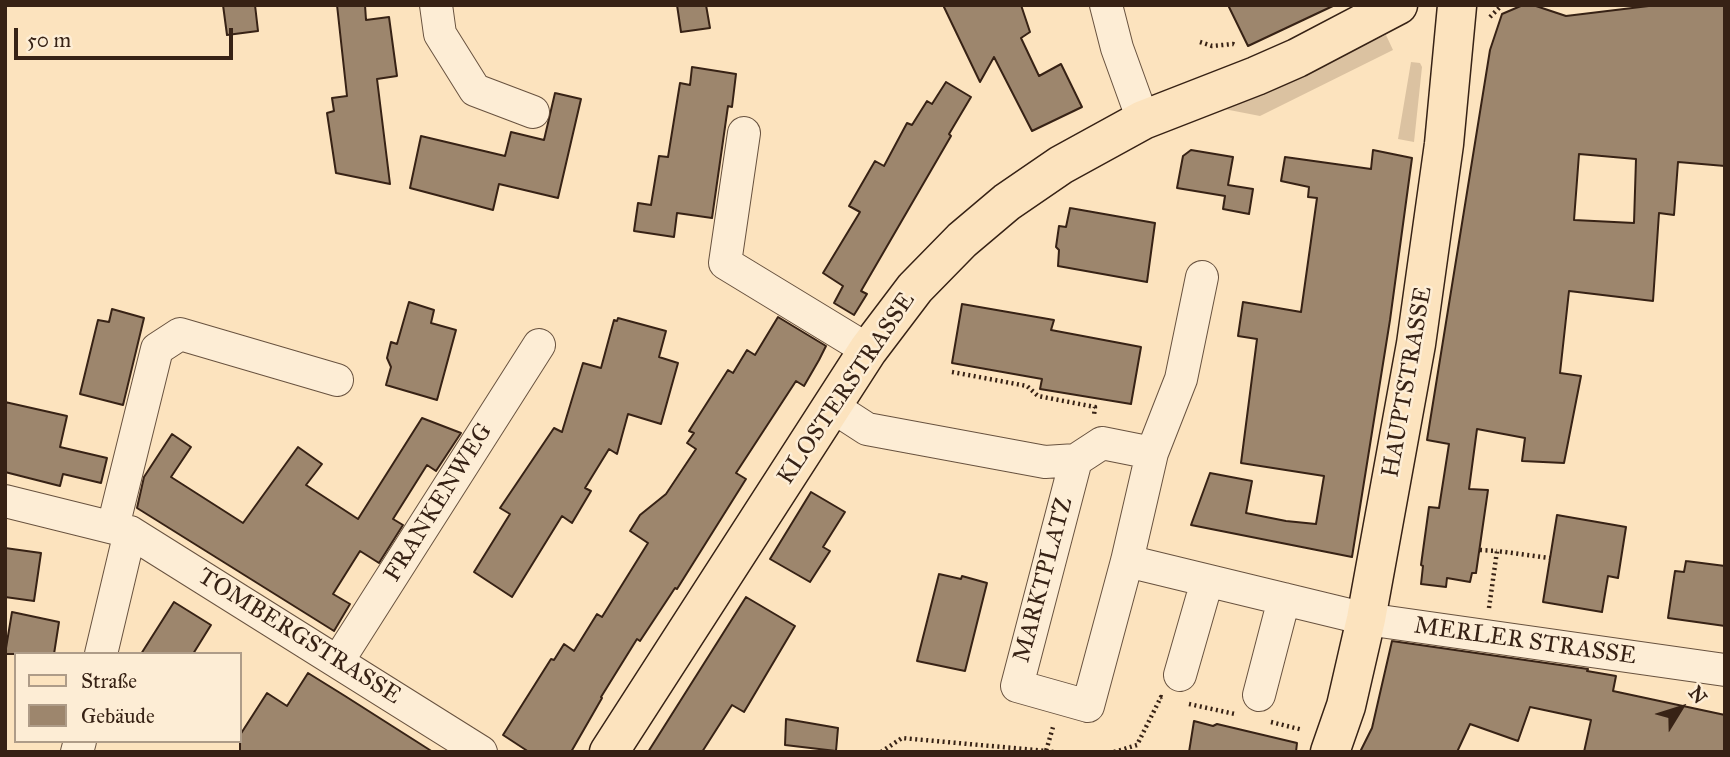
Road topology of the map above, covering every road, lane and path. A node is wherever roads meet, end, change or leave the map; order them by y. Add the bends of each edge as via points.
1 (436, 5) edge
2 (1106, 5) edge
3 (1398, 5) edge
4 (1455, 6) edge
5 (533, 113) dead end
6 (1143, 120) junction
7 (744, 133) dead end
8 (1202, 278) dead end
9 (539, 345) dead end
10 (868, 350) junction
11 (952, 372) dead end
12 (337, 380) dead end
13 (833, 407) junction
14 (1087, 453) junction
15 (1152, 453) junction
16 (5, 501) edge
17 (122, 530) junction
18 (1479, 550) dead end
19 (1497, 551) junction
20 (1550, 558) dead end
21 (1127, 561) junction
22 (1207, 580) junction
23 (1284, 599) junction
24 (1366, 619) junction
25 (1485, 636) junction
26 (101, 652) edge
27 (338, 661) junction
28 (1725, 670) edge
29 (1181, 693) junction
30 (1060, 699) junction
31 (1256, 711) junction
32 (1333, 745) edge
33 (1046, 751) edge
34 (481, 752) edge
35 (609, 752) edge
36 (881, 752) edge
37 (1054, 752) edge
38 (1114, 752) edge

1 - 5 street via 440,34 475,90
2 - 6 street
3 - 6 main road, KLOSTERSTRASSE via 1287,62
4 - 24 main road, HAUPTSTRASSE via 1444,144 1416,344
6 - 10 main road, KLOSTERSTRASSE via 1061,165 1007,202 915,288
7 - 10 street via 725,263
8 - 15 street via 1181,379
9 - 27 street, FRANKENWEG
10 - 13 main road, KLOSTERSTRASSE
11 - 14 path via 1027,386 1038,396 1096,408
12 - 17 street via 180,334 158,349
13 - 14 street, MARKTPLATZ via 867,429 1045,462
13 - 35 main road, KLOSTERSTRASSE
14 - 15 street, MARKTPLATZ via 1102,443
14 - 30 street, MARKTPLATZ via 1017,686
15 - 21 street, MARKTPLATZ
16 - 17 street, TOMBERGSTRASSE
17 - 26 street
17 - 27 street, TOMBERGSTRASSE
18 - 19 path
19 - 20 path
19 - 25 path
21 - 22 street
21 - 30 street, MARKTPLATZ via 1088,706
22 - 23 street
22 - 29 street
23 - 24 street
23 - 31 street
24 - 25 street, MERLER STRASSE
24 - 32 main road, HAUPTSTRASSE
25 - 28 street, MERLER STRASSE
27 - 34 street, TOMBERGSTRASSE
29 - 31 path
29 - 38 path via 1161,697 1137,745
30 - 33 path
31 - 32 path
33 - 36 path via 902,738
33 - 37 path

